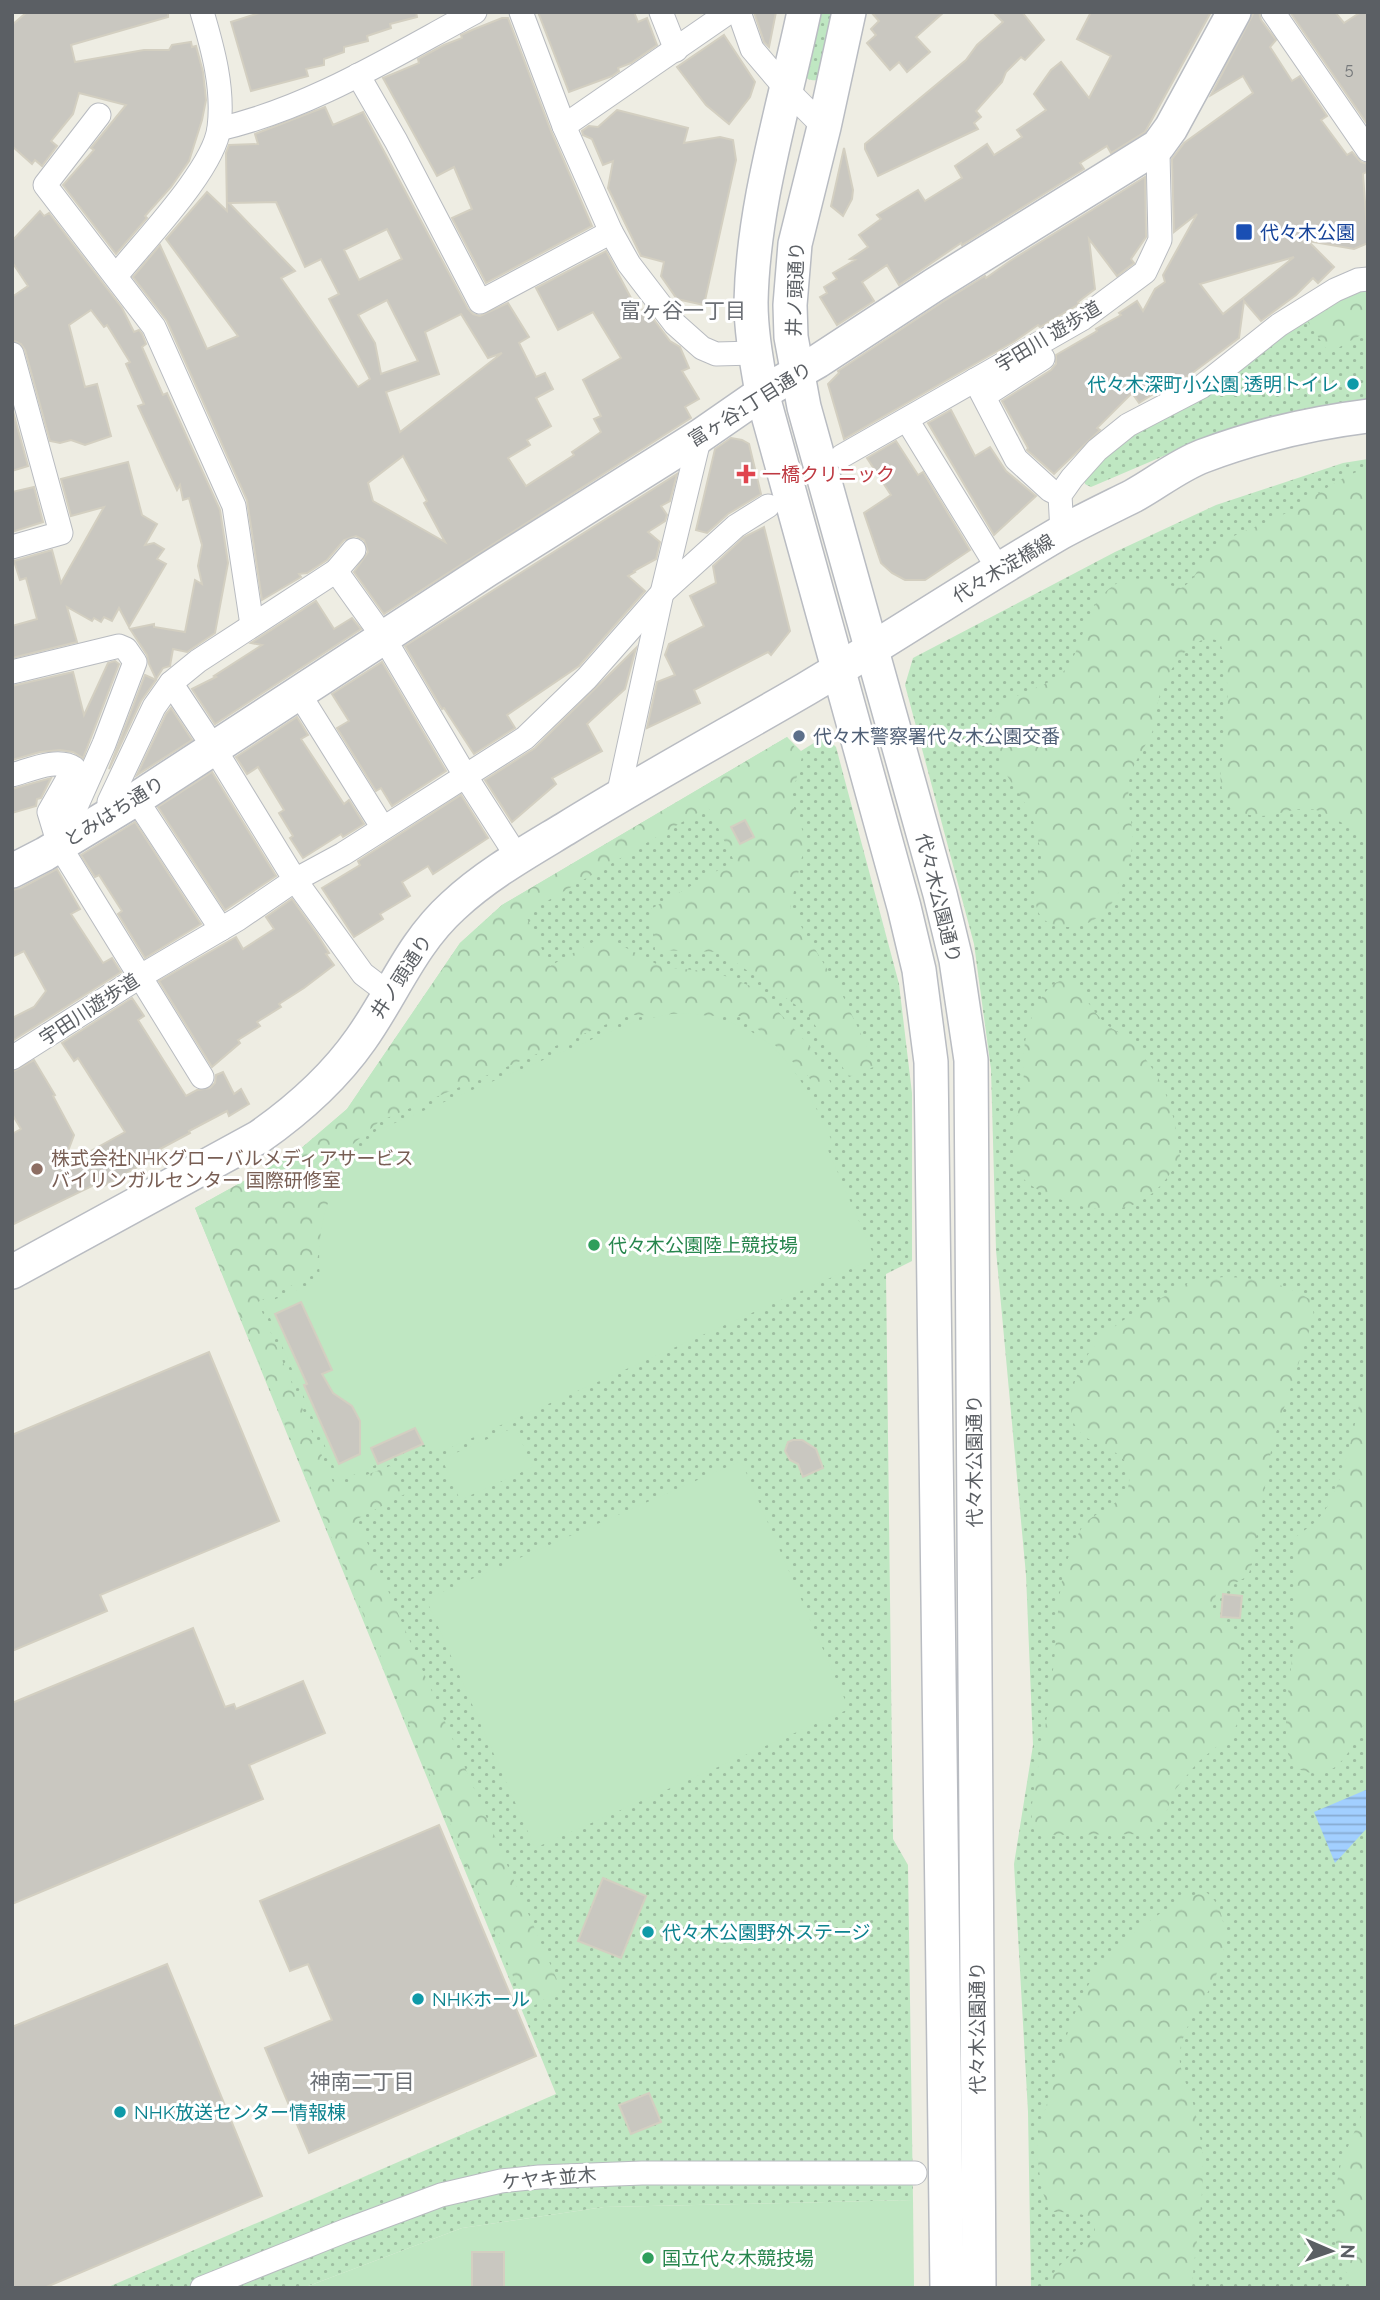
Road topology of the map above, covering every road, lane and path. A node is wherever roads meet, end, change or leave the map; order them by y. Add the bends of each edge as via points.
1 (202, 12) edge
2 (475, 12) edge
3 (521, 12) edge
4 (661, 12) edge
5 (729, 12) edge
6 (738, 12) edge
7 (804, 12) edge
8 (849, 12) edge
9 (1234, 12) edge
10 (1273, 12) edge
11 (676, 50) junction
12 (358, 75) junction
13 (788, 90) junction
14 (99, 115) dead end
15 (565, 126) junction
16 (824, 127) junction
17 (219, 129) junction
18 (1368, 149) edge
19 (1158, 154) dead end
20 (611, 232) junction
21 (116, 276) junction
22 (1368, 279) edge
23 (1055, 350) dead end
24 (755, 353) junction
25 (12, 354) edge
26 (796, 373) junction
27 (979, 388) junction
28 (762, 393) junction
29 (1368, 416) edge
30 (907, 420) junction
31 (22, 428) edge
32 (1368, 433) edge
33 (700, 436) junction
34 (842, 456) dead end
35 (1138, 493) junction
36 (1060, 495) junction
37 (768, 506) dead end
38 (1062, 532) junction
39 (12, 547) edge
40 (354, 550) dead end
41 (999, 570) junction
42 (335, 571) junction
43 (662, 593) junction
44 (252, 625) junction
45 (384, 638) junction
46 (872, 648) junction
47 (838, 669) junction
48 (12, 672) edge
49 (171, 683) junction
50 (298, 692) junction
51 (214, 748) junction
52 (12, 775) edge
53 (466, 777) junction
54 (618, 796) junction
55 (125, 805) junction
56 (383, 828) junction
57 (60, 845) junction
58 (518, 858) junction
59 (12, 871) edge
60 (296, 880) junction
61 (221, 929) junction
62 (141, 976) junction
63 (388, 993) junction
64 (12, 1058) edge
65 (202, 1077) dead end
66 (19, 1265) edge
67 (915, 2173) dead end
68 (202, 2288) edge
69 (947, 2288) edge
70 (979, 2288) edge

1 - 17 street via 216,65
2 - 12 street
3 - 15 street
4 - 11 street
5 - 11 street
6 - 13 street via 752,49
7 - 13 main road, 井ノ頭通り
8 - 16 main road, 井ノ頭通り
9 - 26 main road, 富ヶ谷1丁目通り via 1158,146
10 - 18 street
11 - 15 street
12 - 17 street via 332,90
12 - 20 street via 480,302
13 - 16 street
13 - 24 main road, 井ノ頭通り via 754,254 751,305
14 - 21 street via 45,185
15 - 20 street
16 - 26 main road, 井ノ頭通り via 795,244 790,304
17 - 21 street via 198,176
19 - 27 street, 宇田川 遊歩道 via 1160,240 1145,272
20 - 24 street via 652,296 702,348 716,354
21 - 44 street via 154,327 228,489
22 - 36 street via 1335,290 1279,325 1201,387 1128,425 1097,450
23 - 27 street
24 - 28 main road, 井ノ頭通り
25 - 31 street
26 - 28 main road, 富ヶ谷1丁目通り
26 - 46 main road, 井ノ頭通り
27 - 30 street, 宇田川 遊歩道
27 - 36 street via 1016,459
28 - 33 main road, 富ヶ谷1丁目通り
28 - 47 main road, 井ノ頭通り
29 - 35 main road, 代々木淀橋線 via 1326,421 1237,444 1176,468
30 - 34 street, 宇田川 遊歩道
30 - 41 street
31 - 39 street via 61,533
32 - 35 main road, 代々木淀橋線 via 1277,450 1178,485
33 - 43 street
33 - 45 main road, 富ヶ谷1丁目通り
35 - 38 main road, 代々木淀橋線
36 - 38 street
37 - 43 street, 宇田川遊歩道 via 736,526
38 - 41 main road, 代々木淀橋線
40 - 42 street
41 - 46 main road, 代々木淀橋線
42 - 44 street
42 - 45 street
43 - 53 street, 宇田川遊歩道 via 541,725
43 - 54 street
44 - 49 street
45 - 50 main road, 富ヶ谷1丁目通り
45 - 53 street
46 - 47 main road, 井ノ頭通り
46 - 70 main road, 代々木公園通り via 956,960 971,1060
47 - 54 main road, 井ノ頭通り
47 - 69 main road, 代々木公園通り via 907,919 931,1062
48 - 57 street via 118,646 135,662
49 - 51 street
49 - 55 street via 153,707 109,802
50 - 51 main road, 富ヶ谷1丁目通り
50 - 56 street
51 - 55 main road, とみはち通り
51 - 60 street
52 - 57 street via 56,763 74,768 49,812
53 - 56 street, 宇田川遊歩道
53 - 58 street
54 - 58 main road, 井ノ頭通り
55 - 57 main road, とみはち通り
55 - 61 street
56 - 60 street, 宇田川遊歩道
57 - 59 main road, とみはち通り
57 - 62 street
58 - 63 main road, 井ノ頭通り via 476,887 427,933
60 - 61 street, 宇田川遊歩道
60 - 63 street via 363,974
61 - 62 street, 宇田川遊歩道
62 - 64 street, 宇田川遊歩道
62 - 65 street
63 - 66 main road, 井ノ頭通り via 329,1080 295,1111 259,1137
67 - 68 street, ケヤキ並木 via 642,2173 501,2182 441,2195

